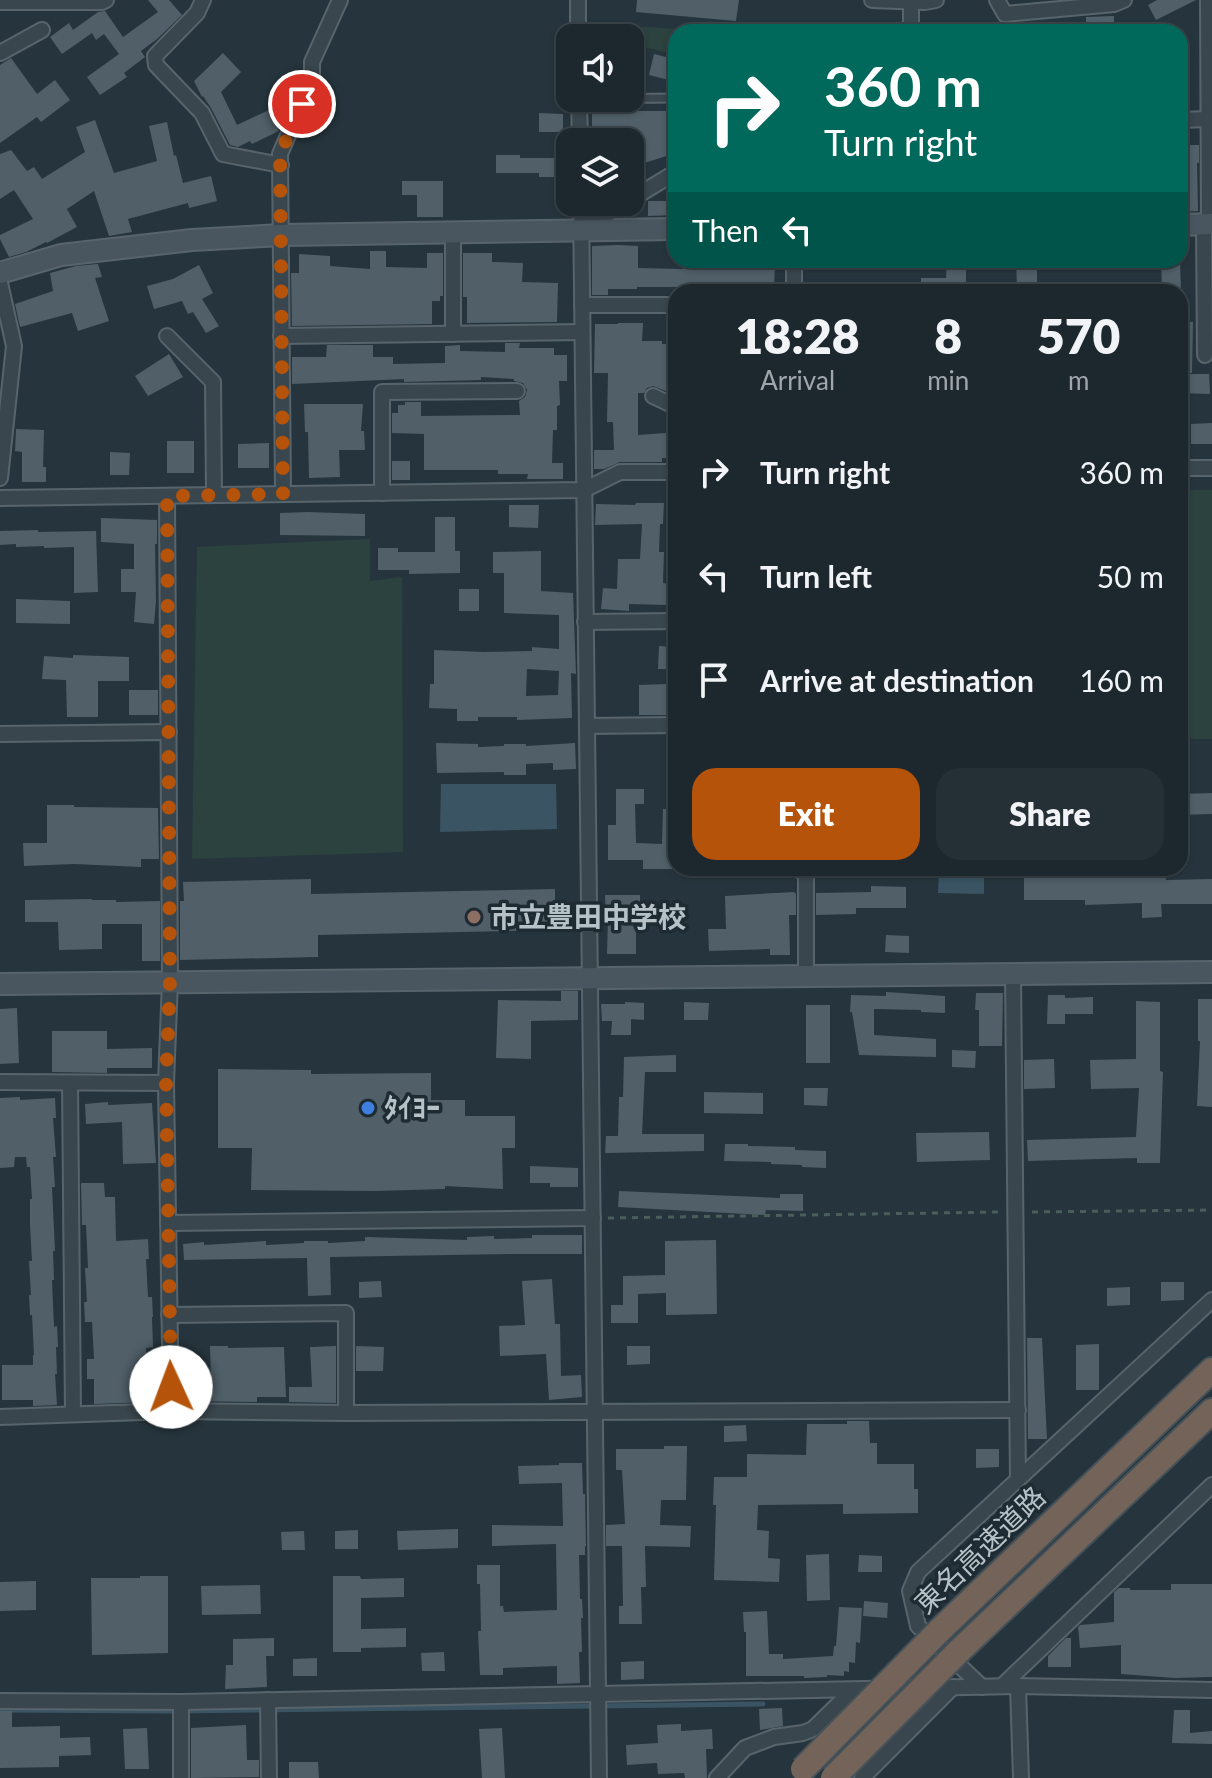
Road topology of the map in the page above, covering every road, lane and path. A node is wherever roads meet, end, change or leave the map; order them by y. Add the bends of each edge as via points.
1 (106, 0) edge
2 (203, 0) edge
3 (340, 0) edge
4 (578, 0) edge
5 (872, 0) edge
6 (936, 0) edge
7 (997, 0) edge
8 (1124, 0) edge
9 (1208, 0) edge
10 (0, 2) edge
11 (911, 2) edge
12 (578, 24) edge
13 (910, 24) edge
14 (42, 30) dead end
15 (0, 53) edge
16 (644, 98) edge
17 (668, 98) edge
18 (1209, 119) junction
19 (1188, 120) edge
20 (281, 165) junction
21 (668, 177) edge
22 (644, 191) edge
23 (581, 216) edge
24 (604, 216) edge
25 (1208, 224) edge
26 (1188, 225) edge
27 (668, 229) edge
28 (581, 230) junction
29 (453, 232) junction
30 (282, 235) junction
31 (0, 273) edge
32 (0, 283) edge
33 (582, 305) junction
34 (668, 305) edge
35 (582, 332) junction
36 (453, 334) junction
37 (167, 336) dead end
38 (281, 336) junction
39 (1205, 355) dead end
40 (517, 391) dead end
41 (653, 396) dead end
42 (668, 403) edge
43 (1188, 468) edge
44 (1212, 468) edge
45 (668, 472) edge
46 (0, 478) edge
47 (584, 490) junction
48 (382, 493) junction
49 (283, 494) junction
50 (214, 495) junction
51 (167, 496) junction
52 (0, 498) edge
53 (668, 621) edge
54 (585, 622) junction
55 (668, 725) edge
56 (587, 726) junction
57 (169, 732) junction
58 (0, 734) edge
59 (806, 876) edge
60 (1212, 972) edge
61 (1013, 974) junction
62 (806, 976) junction
63 (590, 978) junction
64 (170, 981) junction
65 (0, 984) edge
66 (0, 1082) edge
67 (70, 1083) junction
68 (166, 1083) junction
69 (1212, 1210) edge
70 (1016, 1212) junction
71 (593, 1218) junction
72 (168, 1223) junction
73 (1212, 1300) edge
74 (169, 1315) junction
75 (1212, 1370) edge
76 (1018, 1410) junction
77 (171, 1411) junction
78 (596, 1411) junction
79 (1212, 1411) edge
80 (346, 1413) junction
81 (73, 1414) junction
82 (0, 1417) edge
83 (1018, 1479) junction
84 (1212, 1485) edge
85 (1010, 1686) junction
86 (953, 1687) junction
87 (982, 1687) junction
88 (853, 1690) junction
89 (1212, 1690) edge
90 (599, 1694) junction
91 (268, 1700) junction
92 (0, 1701) edge
93 (181, 1702) junction
94 (181, 1778) edge
95 (269, 1778) edge
96 (599, 1778) edge
97 (717, 1778) edge
98 (795, 1778) edge
99 (833, 1778) edge
100 (862, 1778) edge
101 (1021, 1778) edge

1 - 10 street
2 - 20 street via 155,56 156,65 202,113 223,154
3 - 20 street via 312,62 312,79 280,154
4 - 12 street
5 - 11 street
6 - 11 street
7 - 8 street via 1005,14
9 - 18 street
11 - 13 street
14 - 15 street
16 - 17 lane
18 - 19 street
18 - 25 street
20 - 30 street
21 - 22 street
23 - 28 street
24 - 28 street
25 - 26 street
25 - 39 street
27 - 28 street
28 - 29 street
28 - 33 street
29 - 30 street
29 - 36 street
30 - 31 street via 61,255
30 - 38 street
32 - 46 street via 14,346
33 - 34 street
33 - 35 street
35 - 36 street
35 - 47 street
36 - 38 street
37 - 50 street via 213,382
38 - 49 street
40 - 48 street via 382,392
41 - 42 street
43 - 44 street
45 - 47 street via 620,472
47 - 48 street
47 - 54 street
48 - 49 street
49 - 50 street
50 - 51 street
51 - 52 street
51 - 57 street
53 - 54 street
54 - 56 street
55 - 56 street
56 - 63 street
57 - 58 street
57 - 64 street
59 - 62 street
60 - 61 street
61 - 62 street
61 - 70 street
62 - 63 street
63 - 64 street
63 - 71 street
64 - 65 street
64 - 68 street
66 - 67 street
67 - 68 street
67 - 81 street
68 - 72 street
69 - 70 path
70 - 71 path
70 - 76 street
71 - 72 street
71 - 78 street
72 - 74 street
73 - 83 street
74 - 77 street
74 - 80 street via 346,1313
75 - 98 highway, 東名高速道路, bridge via 939,1631
76 - 78 street
76 - 83 street
77 - 80 street
77 - 81 street
78 - 80 street
78 - 90 street
79 - 99 highway, 東名高速道路, bridge
81 - 82 street
83 - 87 street via 918,1572 910,1591 918,1626
84 - 85 street
85 - 87 street
85 - 89 street
85 - 101 street
86 - 87 street
86 - 88 street
86 - 100 street
88 - 90 street
88 - 97 street via 813,1729 745,1748
90 - 91 street
90 - 96 street
91 - 93 street
91 - 95 street
92 - 93 street
93 - 94 street

